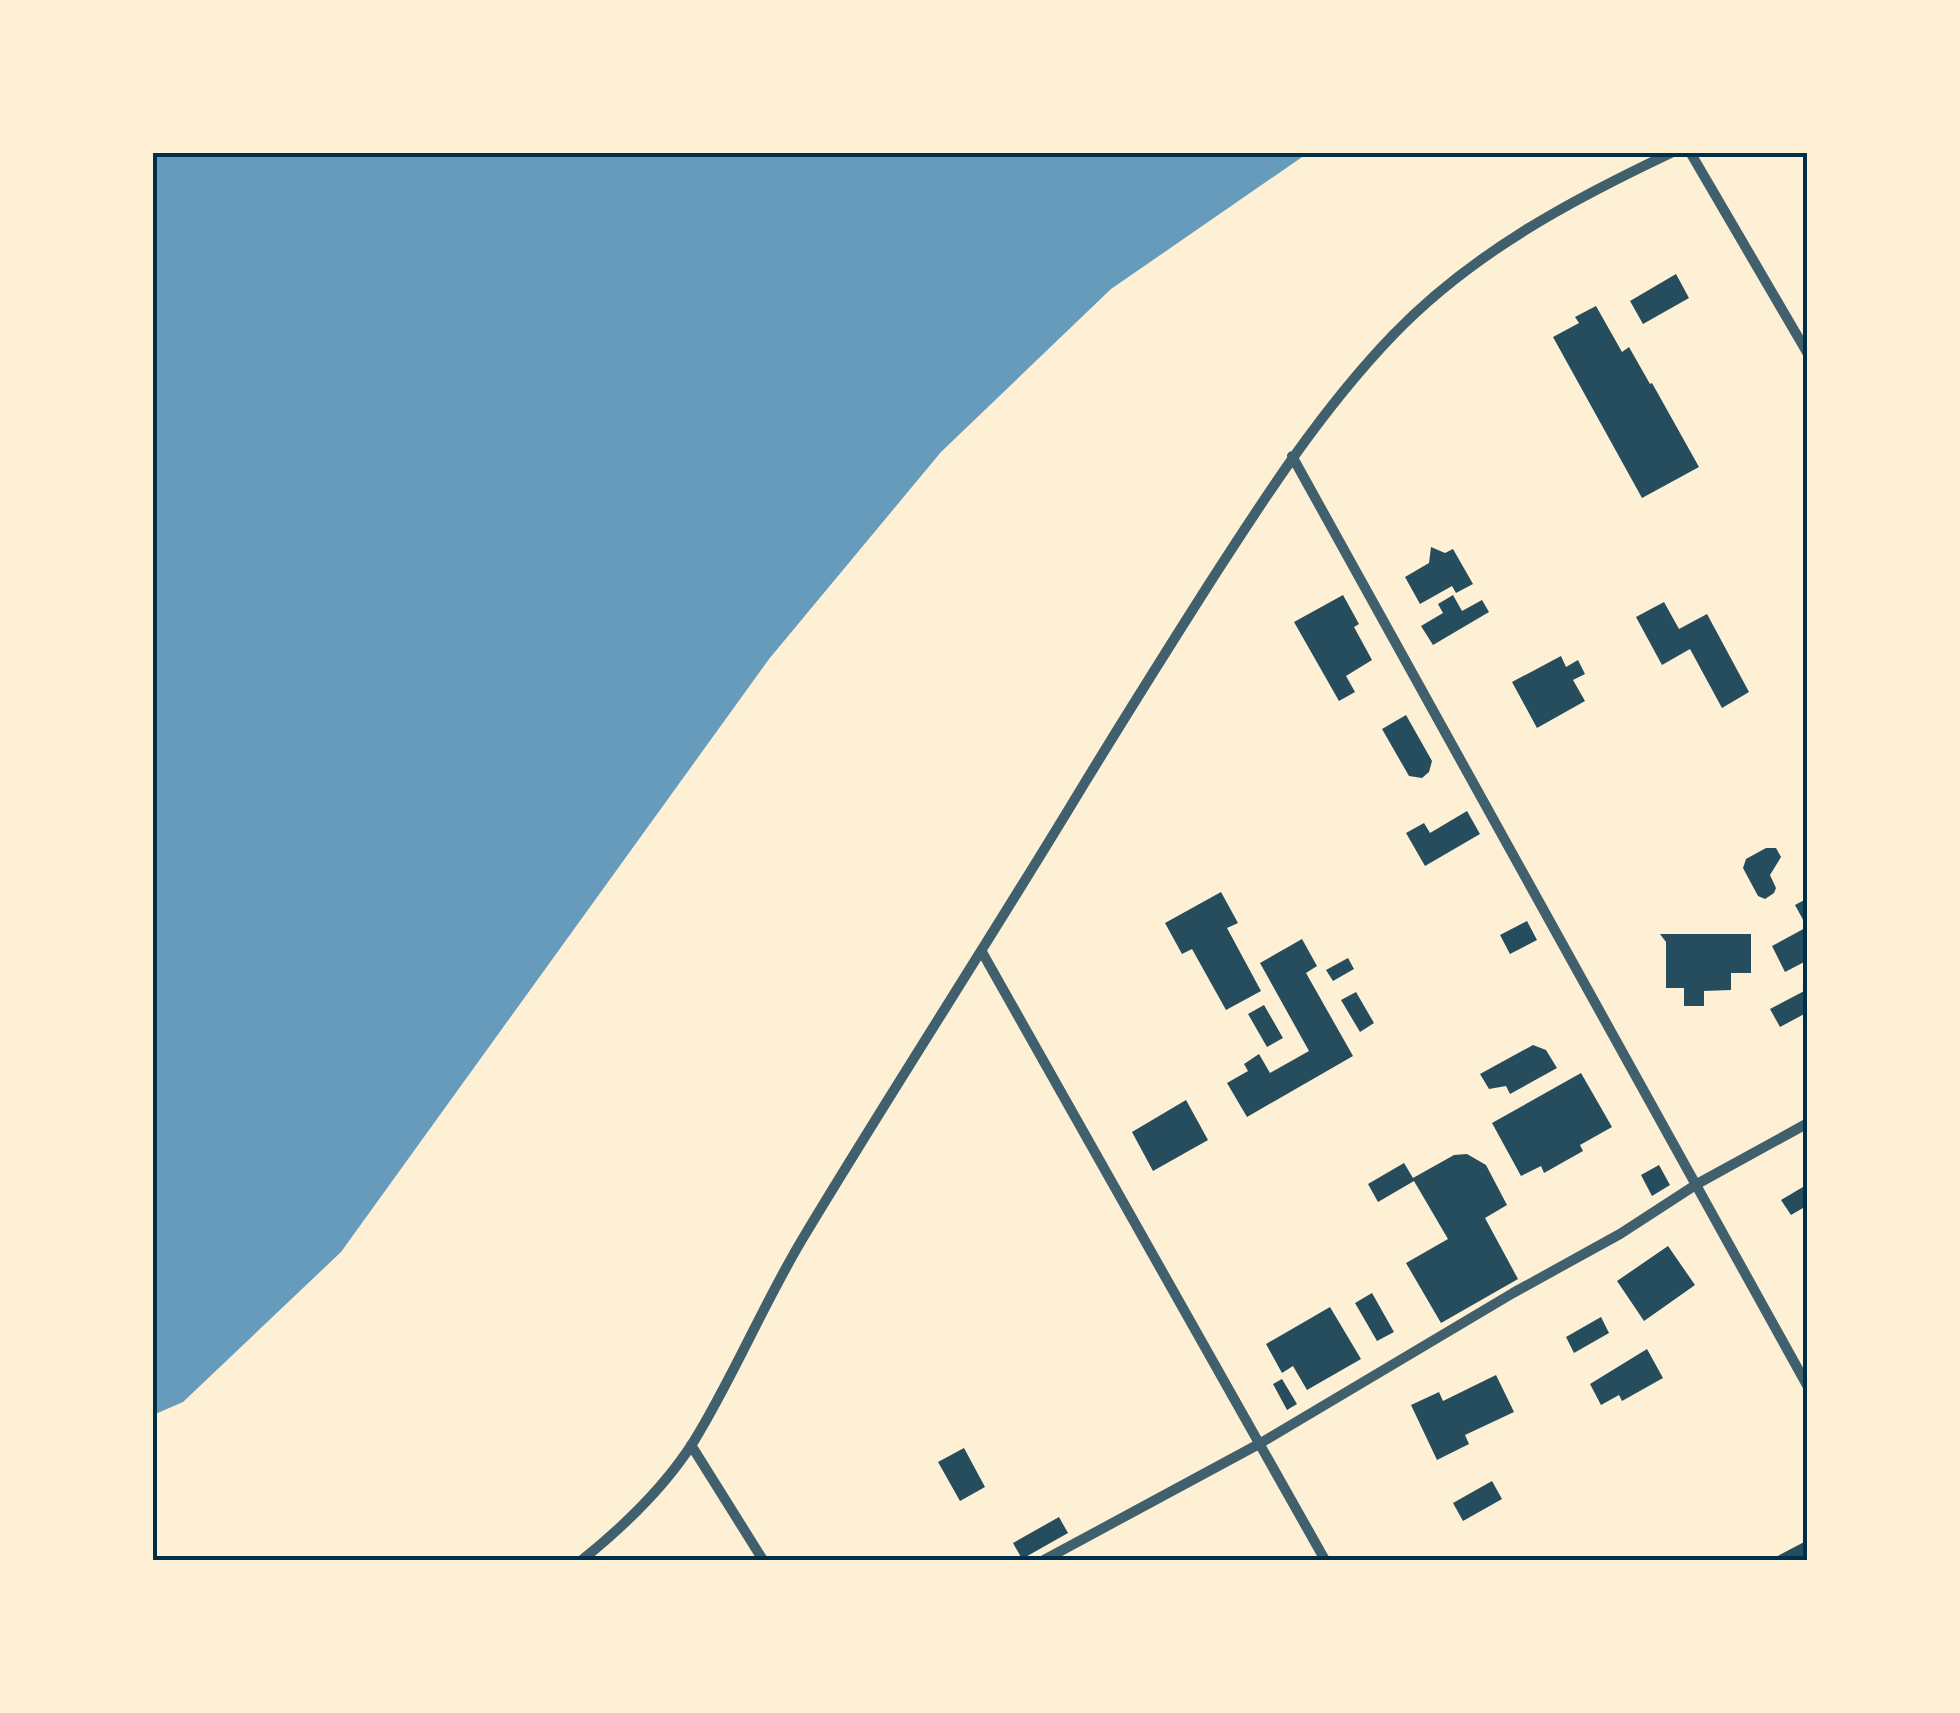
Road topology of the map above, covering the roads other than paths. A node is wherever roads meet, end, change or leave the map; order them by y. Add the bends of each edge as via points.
1 (1673, 152) edge
2 (1690, 152) edge
3 (1808, 354) edge
4 (1292, 456) junction
5 (982, 952) junction
6 (1808, 1123) edge
7 (1697, 1184) junction
8 (1808, 1388) edge
9 (1259, 1444) junction
10 (692, 1445) junction
11 (582, 1560) edge
12 (763, 1560) edge
13 (1044, 1560) edge
14 (1325, 1560) edge

1 - 4 street via 1546,217 1449,284 1394,334
2 - 3 street
4 - 5 street
4 - 7 street
5 - 9 street
5 - 10 street via 792,1254
6 - 7 street
7 - 8 street
7 - 9 street
9 - 13 street
9 - 14 street
10 - 11 street via 616,1532
10 - 12 street

